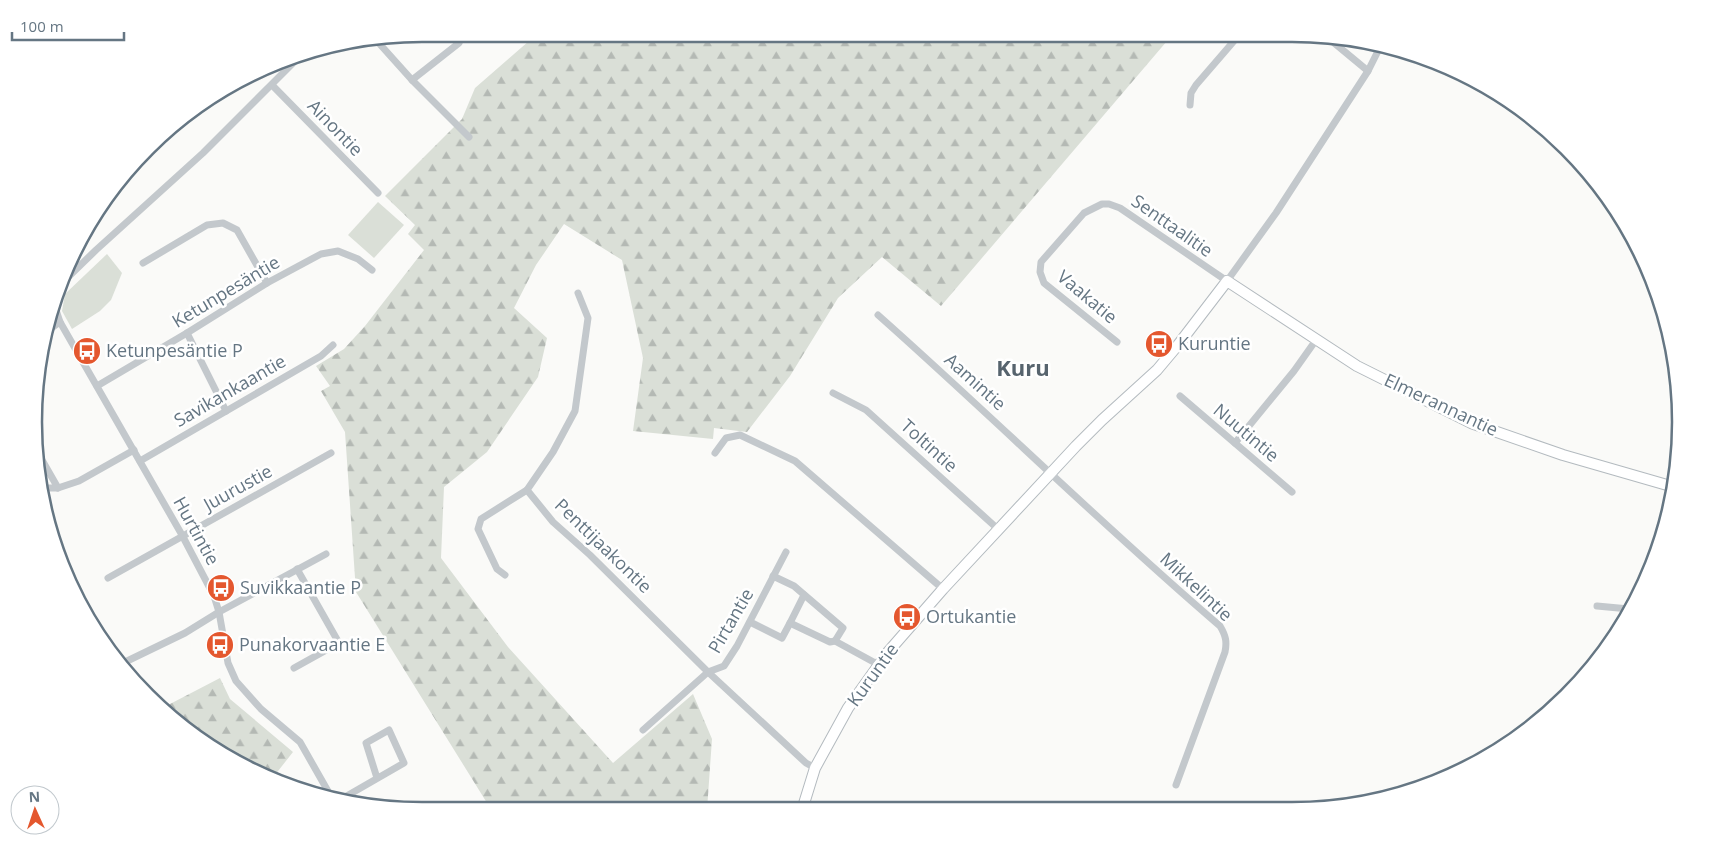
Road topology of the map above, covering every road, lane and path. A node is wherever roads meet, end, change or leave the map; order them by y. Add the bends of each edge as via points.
1 (1233, 42) edge
2 (460, 43) dead end
3 (381, 45) edge
4 (1337, 46) edge
5 (1378, 52) edge
6 (292, 66) edge
7 (1368, 71) junction
8 (412, 80) junction
9 (272, 85) junction
10 (1190, 105) dead end
11 (469, 137) dead end
12 (378, 193) dead end
13 (143, 263) dead end
14 (372, 270) dead end
15 (1040, 272) joint
16 (73, 273) edge
17 (1227, 281) junction
18 (267, 283) junction
19 (578, 293) dead end
20 (878, 315) dead end
21 (58, 316) edge
22 (60, 322) junction
23 (55, 326) edge
24 (187, 333) junction
25 (1316, 340) junction
26 (1117, 342) dead end
27 (333, 345) dead end
28 (97, 386) junction
29 (833, 393) dead end
30 (1180, 396) dead end
31 (226, 411) junction
32 (1235, 443) junction
33 (134, 450) junction
34 (331, 453) dead end
35 (715, 453) dead end
36 (140, 460) junction
37 (45, 466) edge
38 (1051, 473) junction
39 (1666, 484) edge
40 (49, 488) edge
41 (58, 488) junction
42 (527, 490) junction
43 (1292, 492) dead end
44 (999, 530) junction
45 (182, 535) junction
46 (786, 552) dead end
47 (326, 554) dead end
48 (297, 569) junction
49 (505, 575) dead end
50 (773, 576) junction
51 (108, 578) dead end
52 (943, 589) junction
53 (804, 595) junction
54 (1597, 606) dead end
55 (1622, 609) edge
56 (220, 612) junction
57 (750, 622) junction
58 (790, 623) junction
59 (835, 642) junction
60 (128, 662) edge
61 (879, 665) junction
62 (294, 668) dead end
63 (708, 672) junction
64 (643, 730) dead end
65 (815, 768) junction
66 (377, 778) junction
67 (1176, 785) dead end
68 (328, 791) edge
69 (348, 795) edge
70 (804, 802) edge

1 - 10 street via 1196,85
2 - 8 street
3 - 8 street
4 - 7 street
5 - 7 street, Kuruntie
6 - 9 street
7 - 17 street, Kuruntie via 1276,214
8 - 11 street
9 - 12 street, Ainontie
9 - 16 street
13 - 18 street via 207,225 224,223 238,230
14 - 18 street, Ketunpesäntie via 358,259 338,251 321,254
15 - 17 street, Senttaalitie via 1041,262 1084,213 1109,204 1133,216
15 - 26 street, Vaakatie via 1044,283
17 - 25 street, Elmerannantie
17 - 38 street, Kuruntie via 1157,370
18 - 24 street, Ketunpesäntie
19 - 42 street via 588,318 575,411
20 - 38 street, Aamintie
21 - 22 street, Hurtintie
22 - 23 street
22 - 28 street, Hurtintie
24 - 28 street, Ketunpesäntie
24 - 31 street
25 - 32 street
25 - 39 street, Elmerannantie via 1357,366 1471,423 1563,455
27 - 31 street, Savikankaantie via 321,356
28 - 33 street, Hurtintie
29 - 44 street, Toltintie via 866,410
30 - 32 street, Nuutintie
31 - 36 street, Savikankaantie
32 - 43 street, Nuutintie
33 - 36 street, Hurtintie
33 - 41 street via 80,481
34 - 45 street, Juurustie
35 - 52 street via 726,438 740,435 795,461
36 - 45 street, Hurtintie
37 - 41 street
38 - 44 street, Kuruntie
38 - 67 street, Mikkelintie via 1225,634 1225,652
40 - 41 street
42 - 49 street via 481,519 478,529 497,569
42 - 63 street, Penttijaakontie via 554,522
44 - 52 street, Kuruntie
45 - 51 street, Juurustie
45 - 56 street, Hurtintie
46 - 50 street, Pirtantie
47 - 48 street
48 - 56 street
48 - 62 street via 339,643
50 - 53 street
50 - 57 street, Pirtantie
52 - 61 street, Kuruntie
53 - 58 street
53 - 59 street via 843,628
54 - 55 street
56 - 60 street
56 - 68 street, Hurtintie via 228,663 236,681 261,709 300,742
57 - 58 street via 782,638
57 - 63 street, Pirtantie via 724,666
58 - 59 street
59 - 61 street
61 - 65 street, Kuruntie via 848,708
63 - 64 street, Pirtantie
63 - 65 street, Penttijaakontie
65 - 70 street, Kuruntie
66 - 66 street via 366,743 389,730 404,763
66 - 69 street

